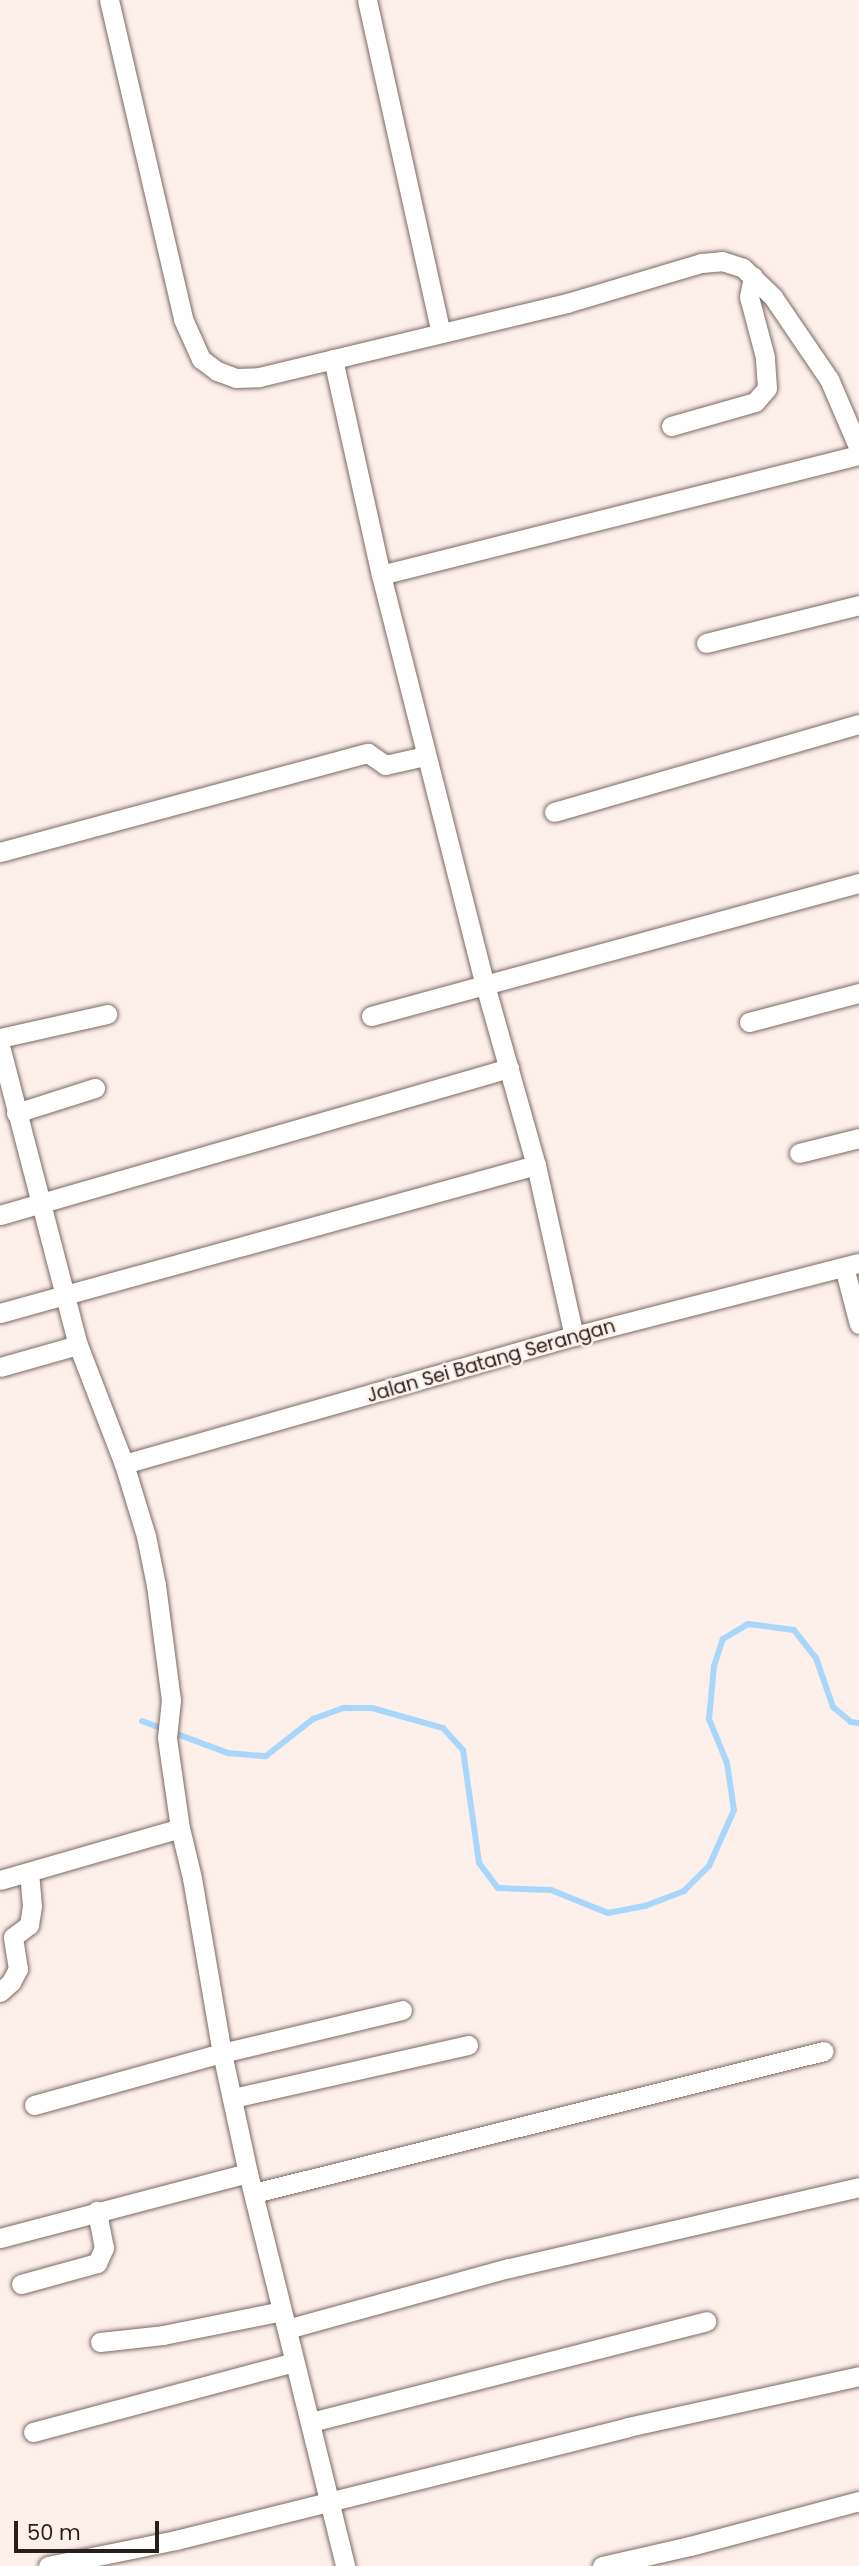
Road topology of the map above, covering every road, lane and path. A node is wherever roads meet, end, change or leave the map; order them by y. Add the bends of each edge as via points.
1 (367, 0) edge
2 (112, 9) edge
3 (753, 276) junction
4 (441, 333) junction
5 (334, 359) junction
6 (671, 426) dead end
7 (859, 449) edge
8 (859, 455) edge
9 (381, 575) junction
10 (859, 605) edge
11 (706, 643) dead end
12 (859, 724) edge
13 (425, 756) junction
14 (554, 812) dead end
15 (0, 852) edge
16 (859, 883) edge
17 (485, 985) junction
18 (859, 993) edge
19 (107, 1014) dead end
20 (371, 1016) dead end
21 (749, 1022) dead end
22 (0, 1038) edge
23 (0, 1046) edge
24 (509, 1068) junction
25 (95, 1088) dead end
26 (11, 1117) edge
27 (859, 1138) edge
28 (799, 1153) dead end
29 (536, 1165) junction
30 (43, 1203) junction
31 (0, 1215) edge
32 (851, 1265) edge
33 (66, 1296) junction
34 (0, 1313) edge
35 (859, 1324) edge
36 (574, 1336) junction
37 (78, 1345) junction
38 (0, 1367) edge
39 (124, 1464) junction
40 (180, 1828) junction
41 (29, 1872) junction
42 (0, 1880) edge
43 (0, 1992) edge
44 (402, 2010) dead end
45 (468, 2045) dead end
46 (824, 2051) dead end
47 (222, 2053) junction
48 (233, 2098) junction
49 (34, 2105) dead end
50 (248, 2173) junction
51 (859, 2187) edge
52 (254, 2193) junction
53 (97, 2211) junction
54 (0, 2238) edge
55 (21, 2284) dead end
56 (284, 2320) junction
57 (706, 2321) dead end
58 (100, 2342) dead end
59 (294, 2362) junction
60 (859, 2376) edge
61 (311, 2422) junction
62 (33, 2432) dead end
63 (330, 2499) junction
64 (859, 2501) edge
65 (47, 2566) edge
66 (345, 2566) edge
67 (602, 2566) edge

1 - 4 street
2 - 5 street via 183,319 201,359 217,372 236,378
3 - 4 street via 732,263 712,261
3 - 6 street via 749,297 765,357 767,388 755,402
3 - 7 street via 817,358
4 - 5 street
5 - 9 street
8 - 9 street
9 - 13 street
10 - 11 street
12 - 14 street
13 - 15 street via 385,765 369,753
13 - 17 street
16 - 17 street
17 - 20 street
17 - 24 street
18 - 21 street
19 - 22 street
23 - 26 street
24 - 29 street
24 - 30 street
25 - 26 street
26 - 30 street
27 - 28 street
29 - 33 street
29 - 36 street
30 - 31 street
30 - 33 street
32 - 35 street
32 - 36 street, Jalan Sei Batang Serangan
33 - 34 street
33 - 37 street
36 - 39 street, Jalan Sei Batang Serangan
37 - 38 street
37 - 39 street
39 - 40 street via 156,1585 171,1700 167,1738
40 - 41 street
40 - 47 street
41 - 42 street
41 - 43 street via 29,1924 13,1937 18,1969
44 - 47 street
45 - 48 street
46 - 52 street
47 - 48 street
47 - 49 street
48 - 50 street
50 - 52 street
50 - 53 street
51 - 56 street
52 - 56 street
53 - 54 street
53 - 55 street via 104,2248 97,2263
56 - 58 street
56 - 59 street
57 - 61 street
59 - 61 street
59 - 62 street
60 - 63 street
61 - 63 street
63 - 65 street via 176,2540
63 - 66 street
64 - 67 street

